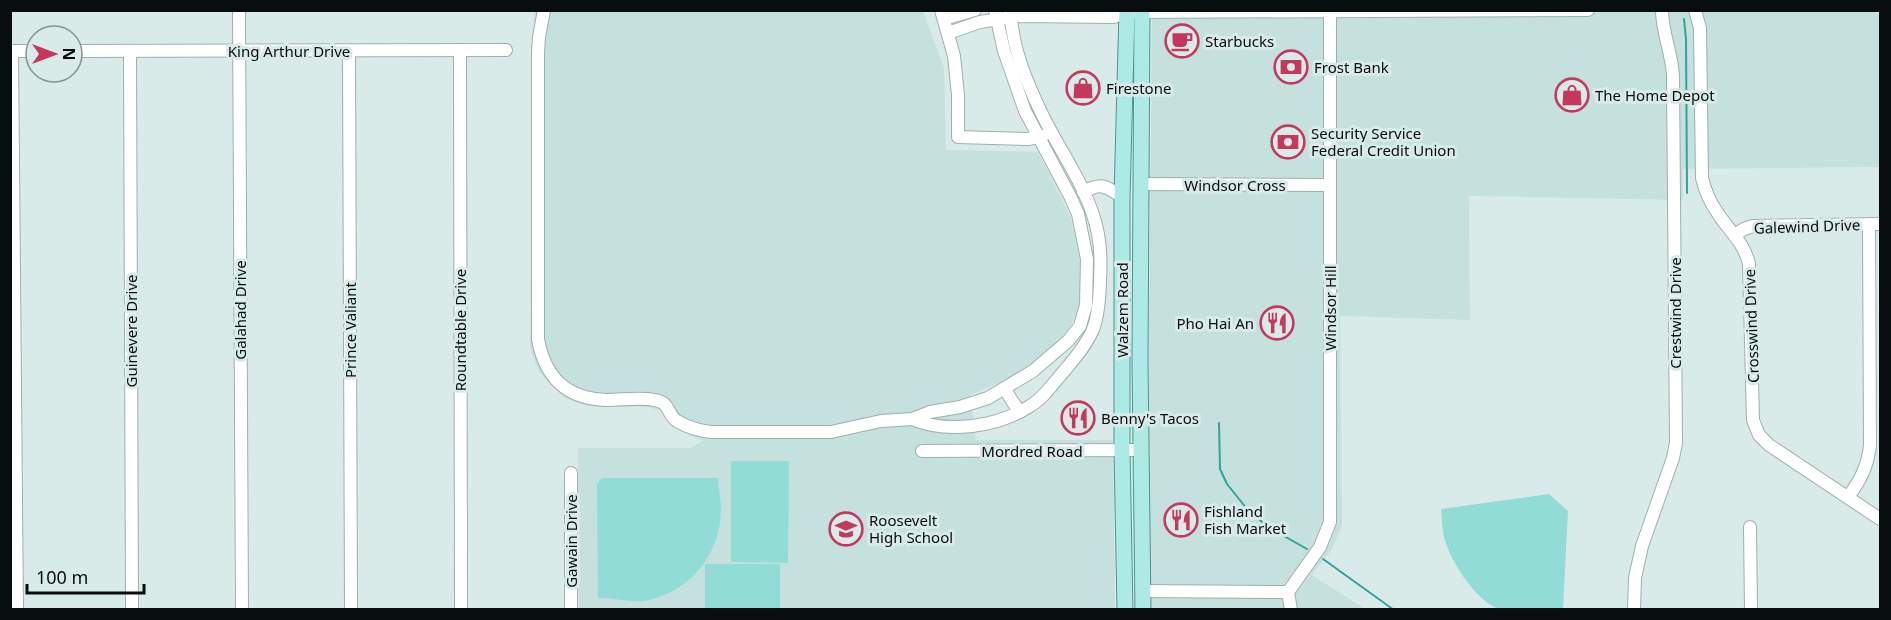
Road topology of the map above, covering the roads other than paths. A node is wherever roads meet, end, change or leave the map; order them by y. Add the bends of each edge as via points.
1 (239, 10) edge
2 (544, 10) edge
3 (975, 10) edge
4 (1587, 10) edge
5 (1662, 10) edge
6 (1695, 10) edge
7 (1132, 11) edge
8 (1330, 11) edge
9 (1010, 14) edge
10 (942, 15) edge
11 (996, 15) edge
12 (948, 33) junction
13 (460, 50) junction
14 (506, 50) dead end
15 (11, 51) edge
16 (84, 51) edge
17 (239, 51) junction
18 (349, 51) junction
19 (130, 52) junction
20 (1124, 120) junction
21 (1051, 134) junction
22 (1038, 138) junction
23 (1140, 184) junction
24 (1330, 185) junction
25 (1083, 192) junction
26 (1122, 197) junction
27 (1875, 224) edge
28 (1735, 235) junction
29 (1005, 389) junction
30 (960, 407) junction
31 (1020, 412) junction
32 (912, 418) junction
33 (965, 427) junction
34 (1122, 450) junction
35 (1141, 450) junction
36 (922, 451) dead end
37 (571, 473) dead end
38 (1848, 497) junction
39 (1881, 519) edge
40 (1124, 526) junction
41 (1750, 527) dead end
42 (1143, 591) junction
43 (1288, 592) junction
44 (16, 609) edge
45 (132, 609) edge
46 (242, 609) edge
47 (351, 609) edge
48 (461, 609) edge
49 (571, 609) edge
50 (1125, 609) edge
51 (1143, 609) edge
52 (1291, 609) edge
53 (1634, 609) edge
54 (1751, 609) edge

1 - 17 street, Galahad Drive
2 - 32 street via 538,52 538,339 547,369 557,382 587,398 655,400 667,405 677,421 699,431 831,432
3 - 10 street
4 - 8 street
5 - 53 street, Crestwind Drive via 1674,76 1676,443 1642,546
6 - 28 street, Crosswind Drive via 1700,28 1702,178 1706,195
7 - 8 street
7 - 9 street via 1114,17
7 - 20 main road, Walzem Road
7 - 23 main road, Walzem Road
8 - 24 street, Windsor Hill
9 - 11 street
9 - 21 street via 1026,78
10 - 12 street
11 - 12 street
11 - 22 street via 1013,81
12 - 22 street via 958,95 958,137
13 - 14 street, King Arthur Drive
13 - 18 street, King Arthur Drive
13 - 48 street, Roundtable Drive
15 - 44 street
16 - 19 street, King Arthur Drive
17 - 18 street, King Arthur Drive
17 - 19 street, King Arthur Drive
17 - 46 street, Galahad Drive
18 - 47 street, Prince Valiant
19 - 45 street, Guinevere Drive
20 - 23 main road via 1131,178
20 - 26 main road, Walzem Road
21 - 22 street
21 - 25 street
22 - 29 street via 1078,214 1087,259 1086,305 1080,326 1068,342
23 - 24 street, Windsor Cross
23 - 35 main road, Walzem Road
24 - 43 street, Windsor Hill via 1330,522 1320,547
25 - 26 street via 1101,185
25 - 31 street via 1098,233 1101,259 1096,323 1079,354 1037,402
26 - 34 main road, Walzem Road
27 - 28 street, Galewind Drive via 1754,226
27 - 38 street via 1870,446 1861,478
28 - 38 street, Crosswind Drive via 1749,264 1754,420 1759,435
29 - 30 street
29 - 31 street
30 - 32 street
30 - 33 street
31 - 33 street
32 - 33 street via 927,425
34 - 35 street, Mordred Road
34 - 36 street, Mordred Road
34 - 40 main road, Walzem Road
35 - 42 main road, Walzem Road
37 - 49 street, Gawain Drive
38 - 39 street, Crosswind Drive
40 - 42 main road via 1133,582
40 - 50 main road, Walzem Road
41 - 54 street
42 - 43 street
42 - 51 main road, Walzem Road
43 - 52 street

